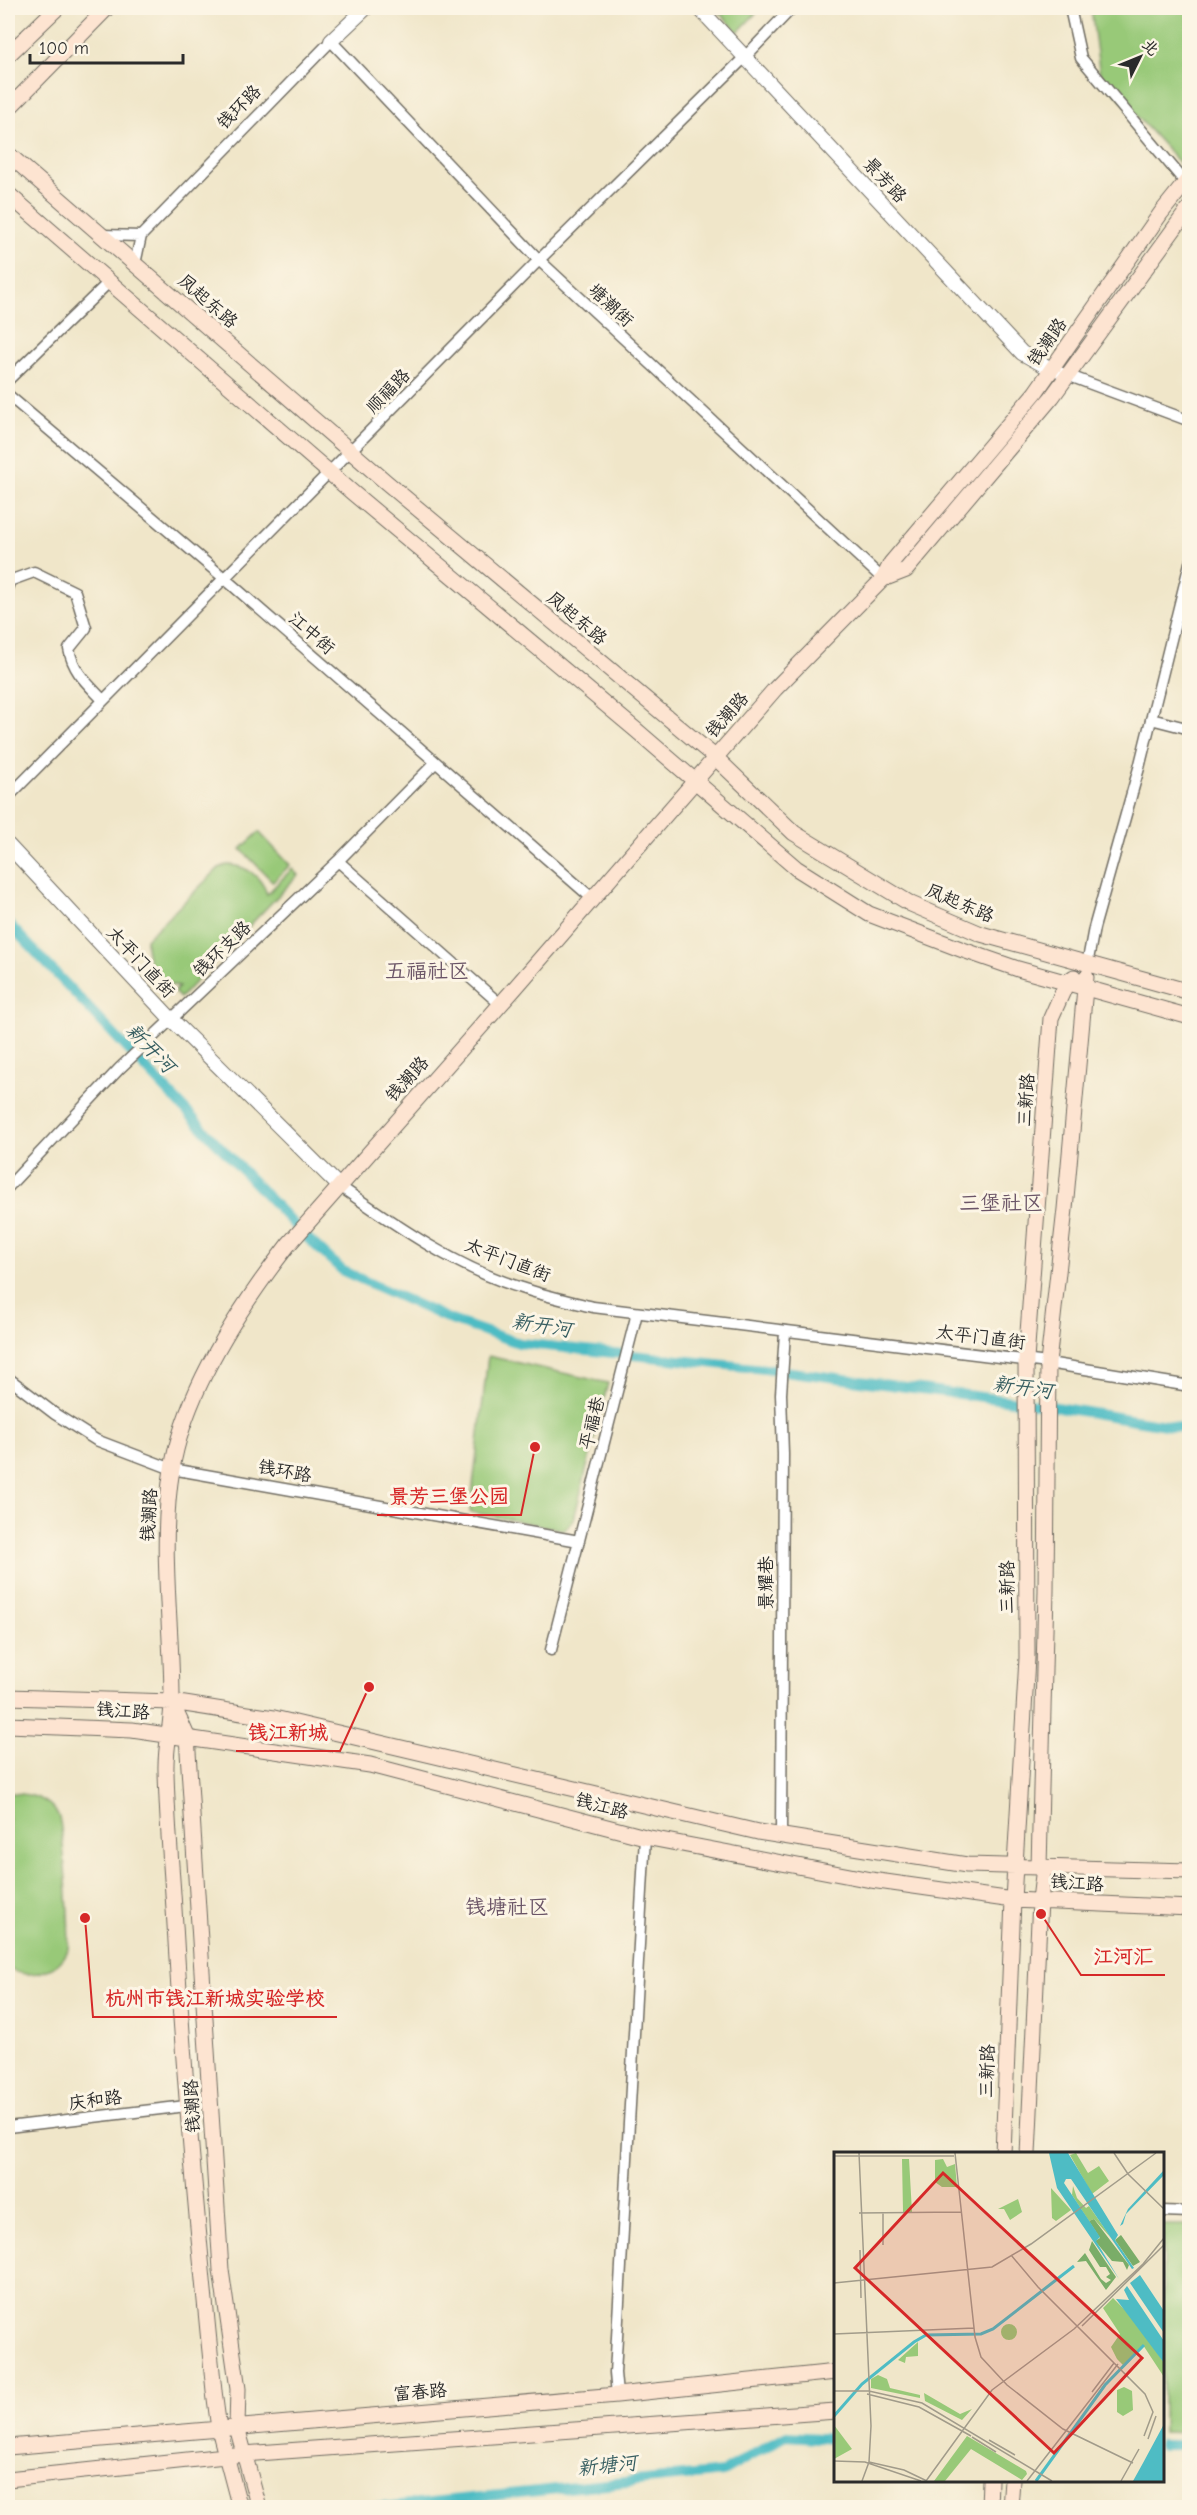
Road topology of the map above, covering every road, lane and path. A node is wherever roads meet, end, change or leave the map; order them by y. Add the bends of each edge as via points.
1 (57, 8) edge
2 (107, 8) edge
3 (366, 8) edge
4 (699, 8) edge
5 (792, 8) edge
6 (1070, 8) edge
7 (330, 41) junction
8 (8, 55) edge
9 (745, 57) junction
10 (8, 109) edge
11 (8, 154) edge
12 (1187, 180) edge
13 (8, 194) edge
14 (1190, 207) edge
15 (102, 235) junction
16 (141, 236) junction
17 (539, 260) junction
18 (135, 264) junction
19 (110, 281) junction
20 (1051, 369) junction
21 (1068, 376) junction
22 (8, 380) edge
23 (8, 395) edge
24 (1190, 421) edge
25 (351, 452) junction
26 (329, 471) junction
27 (1190, 563) edge
28 (224, 578) junction
29 (883, 579) junction
30 (8, 586) edge
31 (103, 700) junction
32 (1151, 720) junction
33 (1190, 729) edge
34 (716, 758) junction
35 (435, 763) junction
36 (695, 781) junction
37 (8, 797) edge
38 (8, 845) edge
39 (338, 861) junction
40 (593, 899) junction
41 (1088, 965) junction
42 (1066, 982) junction
43 (1085, 987) junction
44 (1190, 992) edge
45 (500, 1004) junction
46 (1190, 1017) edge
47 (171, 1020) junction
48 (338, 1185) junction
49 (8, 1187) edge
50 (637, 1313) junction
51 (785, 1332) junction
52 (1026, 1360) junction
53 (1048, 1363) junction
54 (8, 1378) edge
55 (1190, 1386) edge
56 (172, 1469) junction
57 (579, 1541) junction
58 (551, 1650) dead end
59 (8, 1697) edge
60 (172, 1702) junction
61 (8, 1725) edge
62 (169, 1734) junction
63 (187, 1736) junction
64 (781, 1836) junction
65 (645, 1837) junction
66 (1016, 1866) junction
67 (1041, 1867) junction
68 (1190, 1871) edge
69 (1013, 1900) junction
70 (1040, 1900) junction
71 (1190, 1908) edge
72 (186, 2106) junction
73 (8, 2127) edge
74 (1003, 2152) edge
75 (1028, 2152) edge
76 (1164, 2211) edge
77 (1190, 2212) edge
78 (834, 2373) edge
79 (616, 2395) junction
80 (834, 2411) edge
81 (237, 2427) junction
82 (219, 2429) junction
83 (8, 2447) edge
84 (244, 2454) junction
85 (226, 2456) junction
86 (8, 2479) edge
87 (990, 2482) edge
88 (1012, 2482) edge
89 (238, 2503) edge
90 (259, 2508) edge
91 (989, 2508) edge
92 (1010, 2508) edge

1 - 8 main road
2 - 10 main road
3 - 7 street, 钱环路
4 - 9 street, 景芳路
5 - 9 street, 顺福路
6 - 12 street via 1081,58
7 - 16 street, 钱环路
7 - 17 street, 塘潮街
9 - 17 street, 顺福路
9 - 20 street, 景芳路 via 1022,354
11 - 15 main road, 凤起东路
12 - 20 main road, 钱潮路
13 - 19 main road
14 - 21 main road, 钱潮路
15 - 16 street
15 - 18 main road, 凤起东路
16 - 18 street
17 - 25 street, 顺福路
17 - 29 street, 塘潮街
18 - 25 main road, 凤起东路
19 - 22 street
19 - 26 main road
20 - 21 street
20 - 29 main road, 钱潮路 via 891,562
21 - 24 street
21 - 29 main road, 钱潮路 via 906,570
23 - 28 street, 江中街
25 - 26 street, 顺福路
25 - 34 main road, 凤起东路
26 - 28 street, 顺福路
26 - 36 main road
27 - 32 street
28 - 31 street, 顺福路
28 - 35 street, 江中街
29 - 34 main road, 钱潮路 via 776,689
30 - 31 street via 9,581 34,572 75,592 86,628 69,650 70,658 75,670
31 - 37 street, 顺福路
32 - 33 street
32 - 41 street via 1094,928
34 - 36 main road, 钱潮路
34 - 41 main road, 凤起东路 via 794,833 911,904 981,934
35 - 39 street, 钱环支路
35 - 40 street, 江中街
36 - 40 main road, 钱潮路
36 - 42 main road via 796,868 869,915 1018,969
38 - 47 street, 太平门直街
39 - 45 street
39 - 47 street, 钱环支路
40 - 45 main road, 钱潮路
41 - 42 main road, 三新路
41 - 43 main road
41 - 44 main road, 凤起东路
42 - 43 main road
42 - 52 main road, 三新路 via 1051,1018
43 - 46 main road
43 - 53 main road
45 - 48 main road, 钱潮路
47 - 48 street, 太平门直街
47 - 49 street, 钱环支路
48 - 50 street, 太平门直街 via 402,1230 458,1261 520,1288 593,1307
48 - 56 main road, 钱潮路 via 262,1278 219,1350 189,1410
50 - 51 street, 太平门直街
50 - 57 street, 平福巷
51 - 52 street, 太平门直街
51 - 64 street, 景耀巷 via 781,1394
52 - 53 street, 太平门直街
52 - 66 main road, 三新路 via 1027,1658
53 - 55 street, 太平门直街
53 - 67 main road
54 - 56 street, 钱环路 via 96,1440
56 - 57 street, 钱环路
56 - 60 main road, 钱潮路 via 166,1587
57 - 58 street, 平福巷
59 - 60 main road, 钱江路
60 - 62 main road, 钱潮路
60 - 63 main road, 钱潮路
60 - 64 main road, 钱江路 via 274,1718
61 - 62 main road, 钱江路
62 - 63 main road, 钱江路
62 - 72 main road, 钱潮路 via 166,1768
63 - 65 main road, 钱江路 via 370,1765
63 - 81 main road, 钱潮路 via 221,2270 238,2389
64 - 66 main road, 钱江路 via 967,1865
65 - 69 main road, 钱江路 via 871,1880
65 - 79 street
66 - 67 main road, 钱江路
66 - 69 main road, 三新路
67 - 68 main road, 钱江路
67 - 70 main road
69 - 70 main road, 钱江路
69 - 74 main road, 三新路
70 - 71 main road, 钱江路
70 - 75 main road
72 - 73 street, 庆和路
72 - 82 main road, 钱潮路
76 - 77 street
78 - 79 main road, 富春路
79 - 81 main road, 富春路
80 - 84 main road
81 - 82 main road, 富春路
81 - 84 main road, 钱潮路
82 - 83 main road, 富春路
82 - 85 main road, 钱潮路
84 - 85 main road
84 - 90 main road, 钱潮路
85 - 86 main road
85 - 89 main road, 钱潮路
87 - 91 main road
88 - 92 main road

